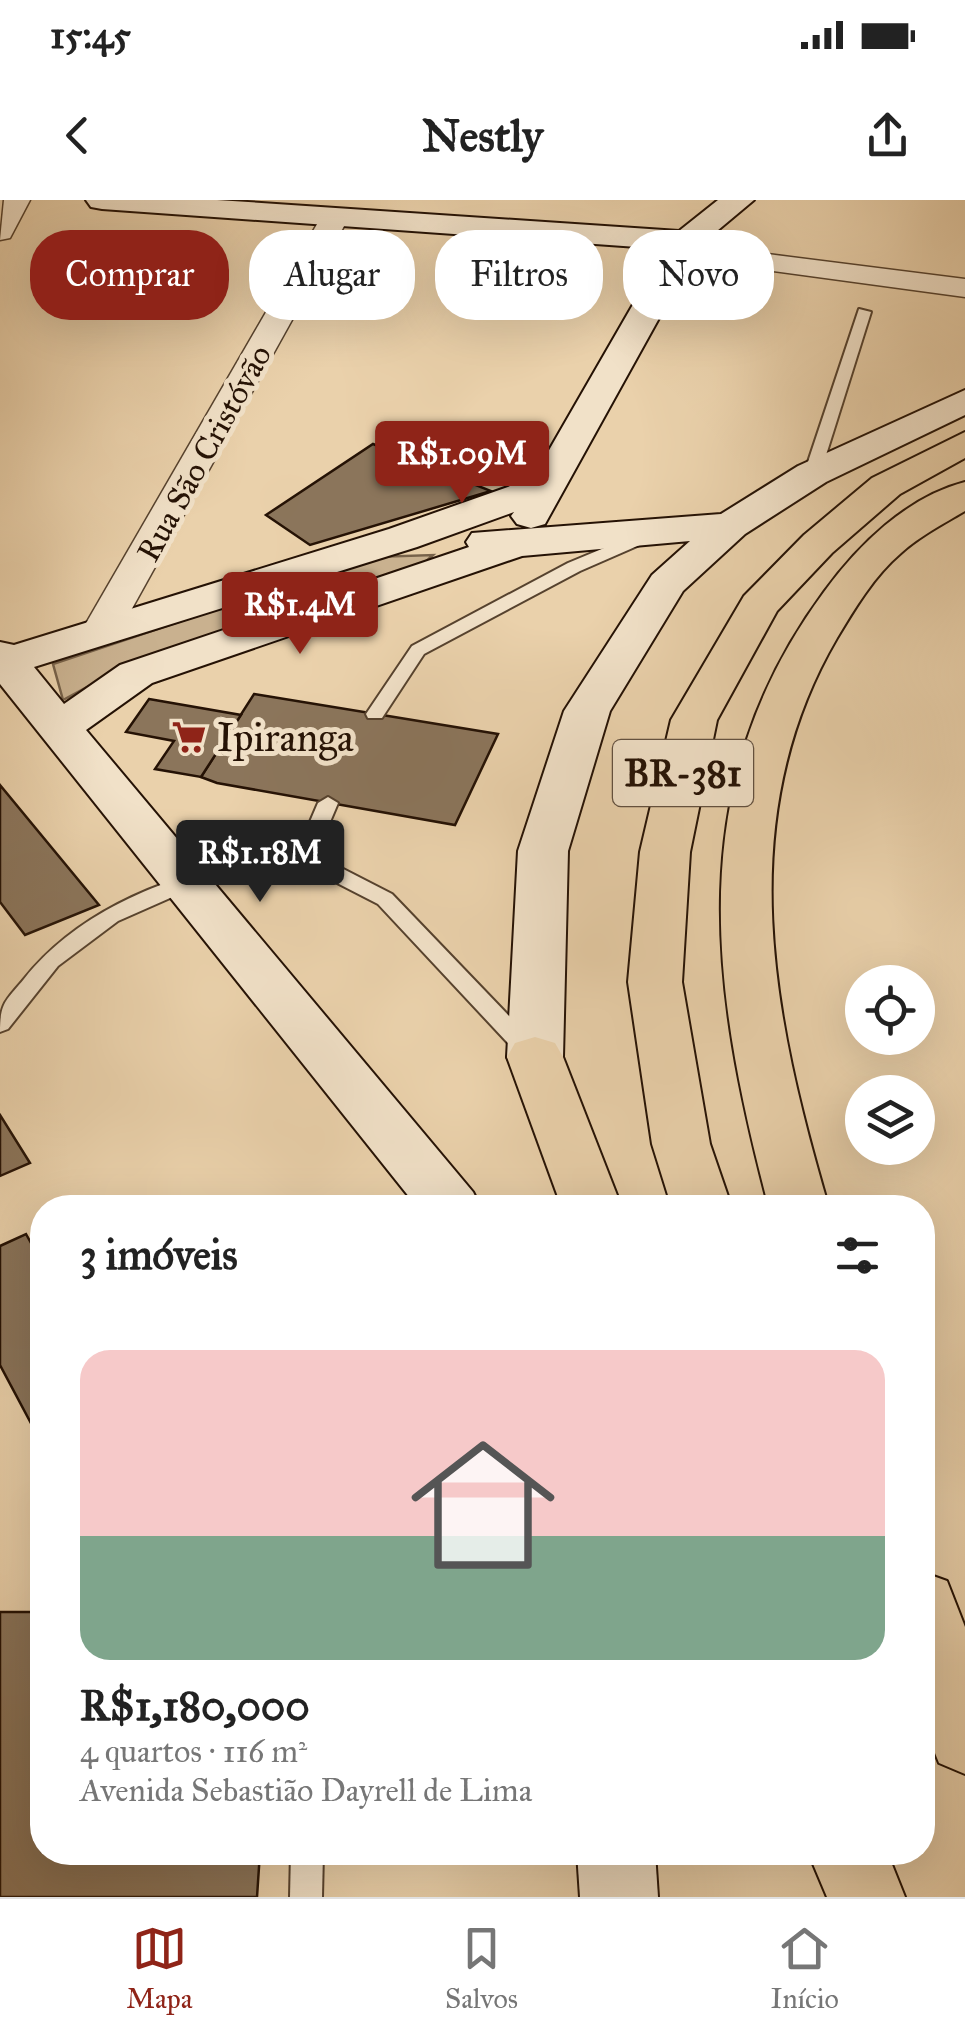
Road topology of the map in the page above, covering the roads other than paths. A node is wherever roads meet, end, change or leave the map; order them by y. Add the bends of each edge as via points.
1 (16, 200) edge
2 (102, 200) edge
3 (738, 200) edge
4 (334, 220) junction
5 (702, 230) edge
6 (0, 232) edge
7 (623, 242) edge
8 (774, 260) edge
9 (965, 288) edge
10 (864, 312) dead end
11 (641, 320) edge
12 (965, 401) edge
13 (965, 444) edge
14 (812, 474) junction
15 (547, 486) junction
16 (965, 494) edge
17 (731, 525) junction
18 (654, 532) junction
19 (403, 538) junction
20 (517, 544) junction
21 (100, 632) junction
22 (8, 674) edge
23 (375, 714) dead end
24 (62, 726) junction
25 (328, 803) dead end
26 (306, 858) junction
27 (188, 882) junction
28 (0, 1024) edge
29 (535, 1057) junction
30 (441, 1195) edge
31 (587, 1195) edge
32 (698, 1195) edge
33 (795, 1195) edge
34 (935, 1645) edge
35 (965, 1738) edge
36 (307, 1865) edge
37 (617, 1865) edge
38 (852, 1865) edge
39 (887, 1865) edge
40 (306, 1897) edge
41 (619, 1897) edge
42 (866, 1897) edge
43 (896, 1897) edge

1 - 6 street
2 - 4 street
3 - 5 street
4 - 7 street
4 - 21 street, Rua São Cristóvão
8 - 9 street
10 - 14 lane
11 - 15 street
12 - 14 street
13 - 32 highway, BR-381 via 886,486 818,544 759,605 694,720 665,852 655,982 681,1144
14 - 17 street
15 - 19 street
15 - 20 street
16 - 33 highway, BR-381 via 888,544 854,581 804,648 760,756 747,832 746,960
17 - 18 street
17 - 29 street via 668,584 588,711 543,851
18 - 20 street
18 - 23 lane via 418,650
19 - 20 street
19 - 21 street
20 - 24 street via 136,674
21 - 22 street
22 - 24 street
24 - 27 street
25 - 26 lane
26 - 27 lane via 240,866
26 - 29 lane via 385,899
27 - 28 lane via 112,916 50,961
27 - 30 street
29 - 31 highway
34 - 35 highway
36 - 40 lane
37 - 41 street
38 - 42 highway
39 - 43 highway

